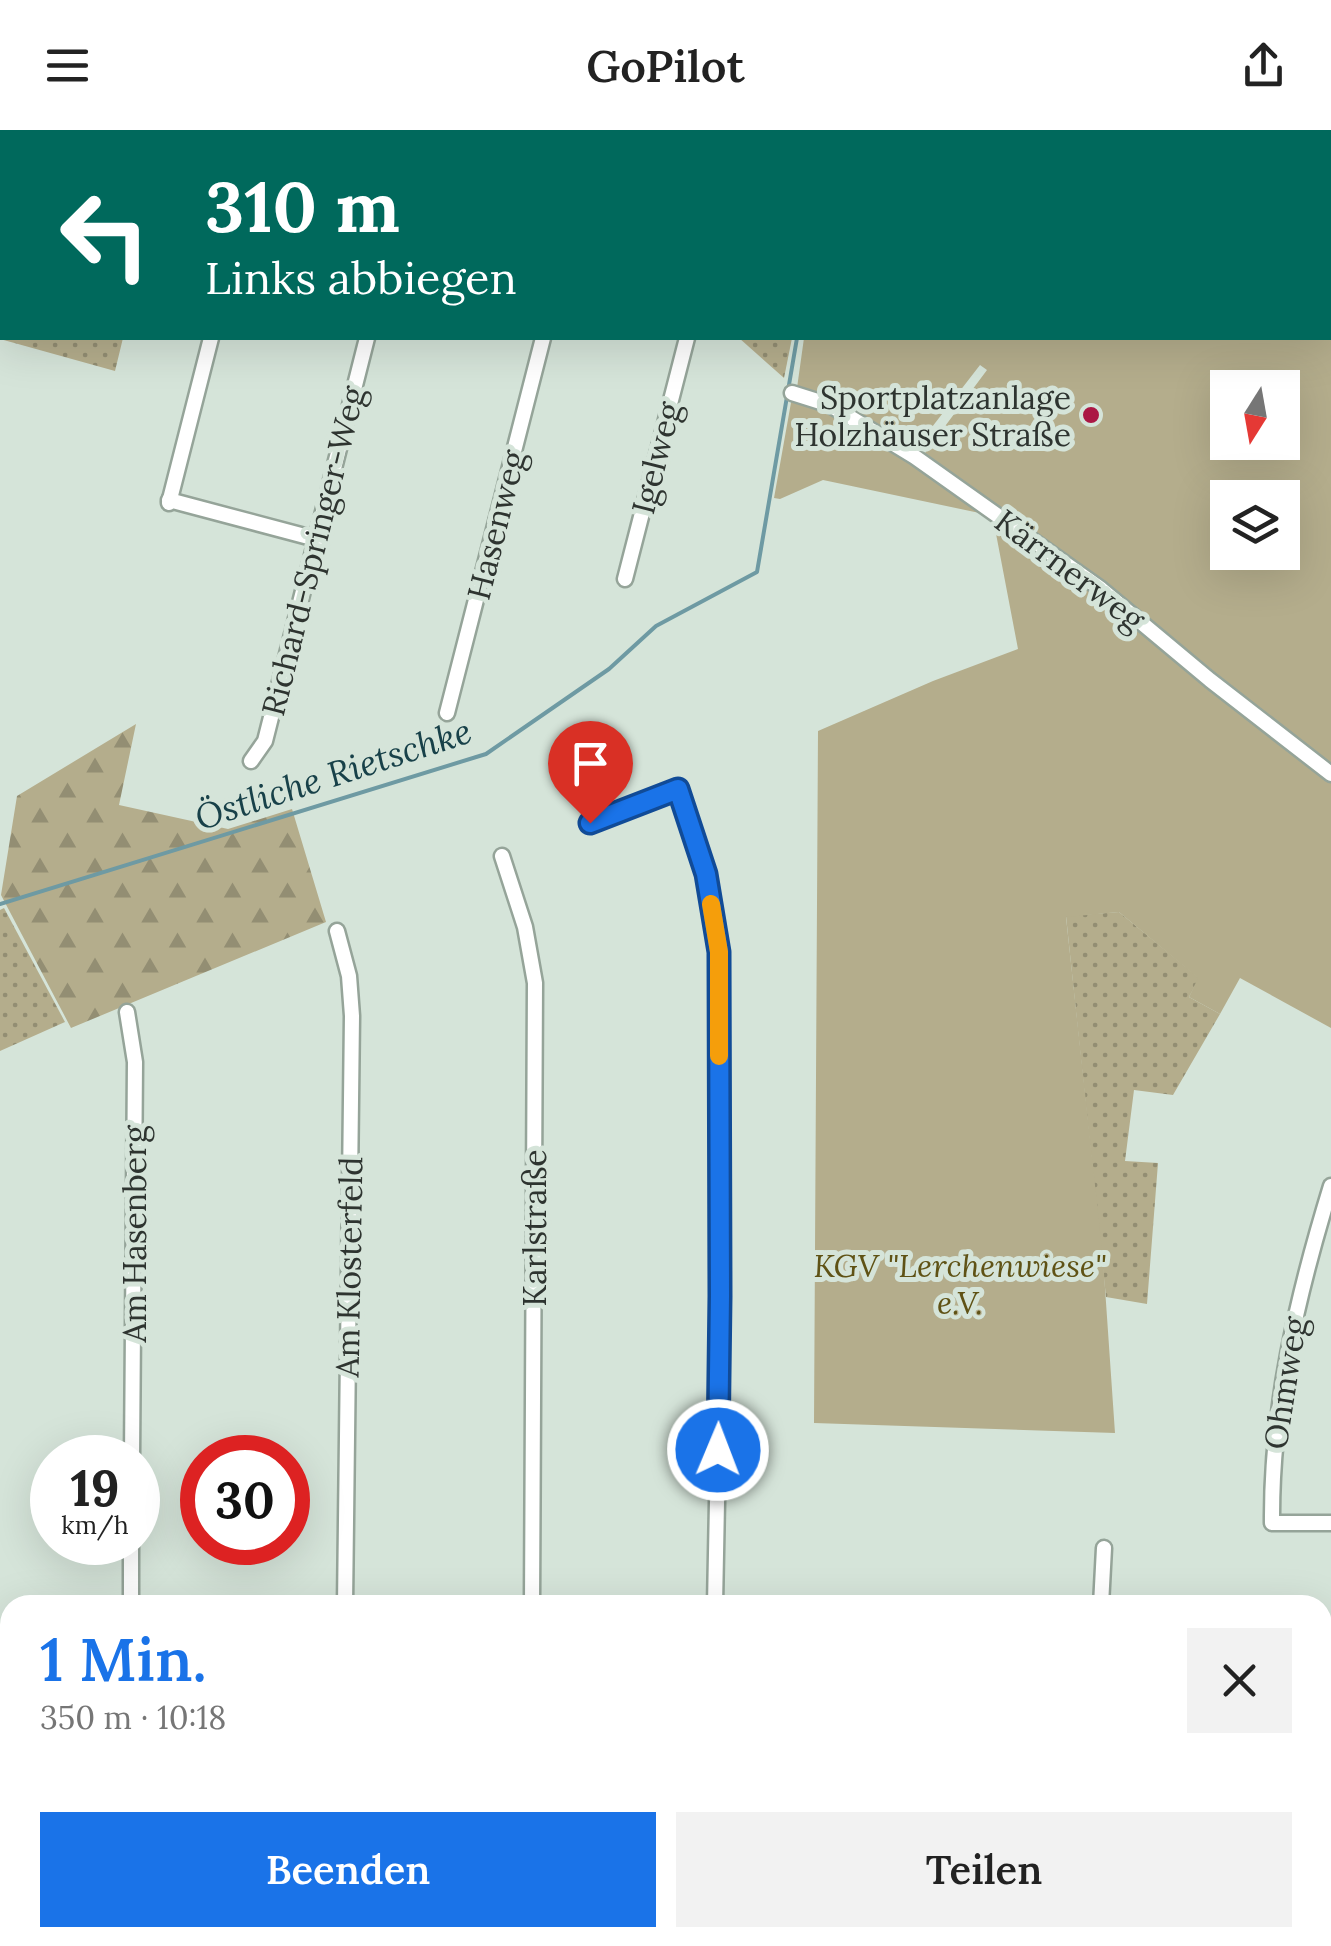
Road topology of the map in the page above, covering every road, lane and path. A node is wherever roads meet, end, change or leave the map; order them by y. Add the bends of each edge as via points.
1 (211, 340) edge
2 (366, 340) edge
3 (542, 340) edge
4 (686, 340) edge
5 (792, 393) dead end
6 (316, 539) junction
7 (625, 579) dead end
8 (447, 713) dead end
9 (251, 761) dead end
10 (1331, 774) edge
11 (590, 823) dead end
12 (502, 856) dead end
13 (337, 931) dead end
14 (126, 1012) dead end
15 (1331, 1186) edge
16 (132, 1435) edge
17 (1331, 1523) edge
18 (1104, 1548) dead end
19 (131, 1565) edge
20 (131, 1595) edge
21 (345, 1595) edge
22 (532, 1595) edge
23 (714, 1595) edge
24 (1102, 1595) edge

1 - 6 street via 169,501
2 - 6 street, Richard-Springer-Weg
3 - 8 street, Hasenweg
4 - 7 street, Igelweg
5 - 10 street, Kärrnerweg via 830,405 915,457 1102,590
6 - 9 street, Richard-Springer-Weg via 265,740
11 - 23 street via 678,789 706,874 719,952
12 - 22 street, Karlstraße via 526,927 535,983
13 - 21 street, Am Klosterfeld via 352,1016
14 - 16 street, Am Hasenberg via 135,1062
15 - 17 street, Ohmweg via 1283,1367 1272,1524
18 - 24 street
19 - 20 street

